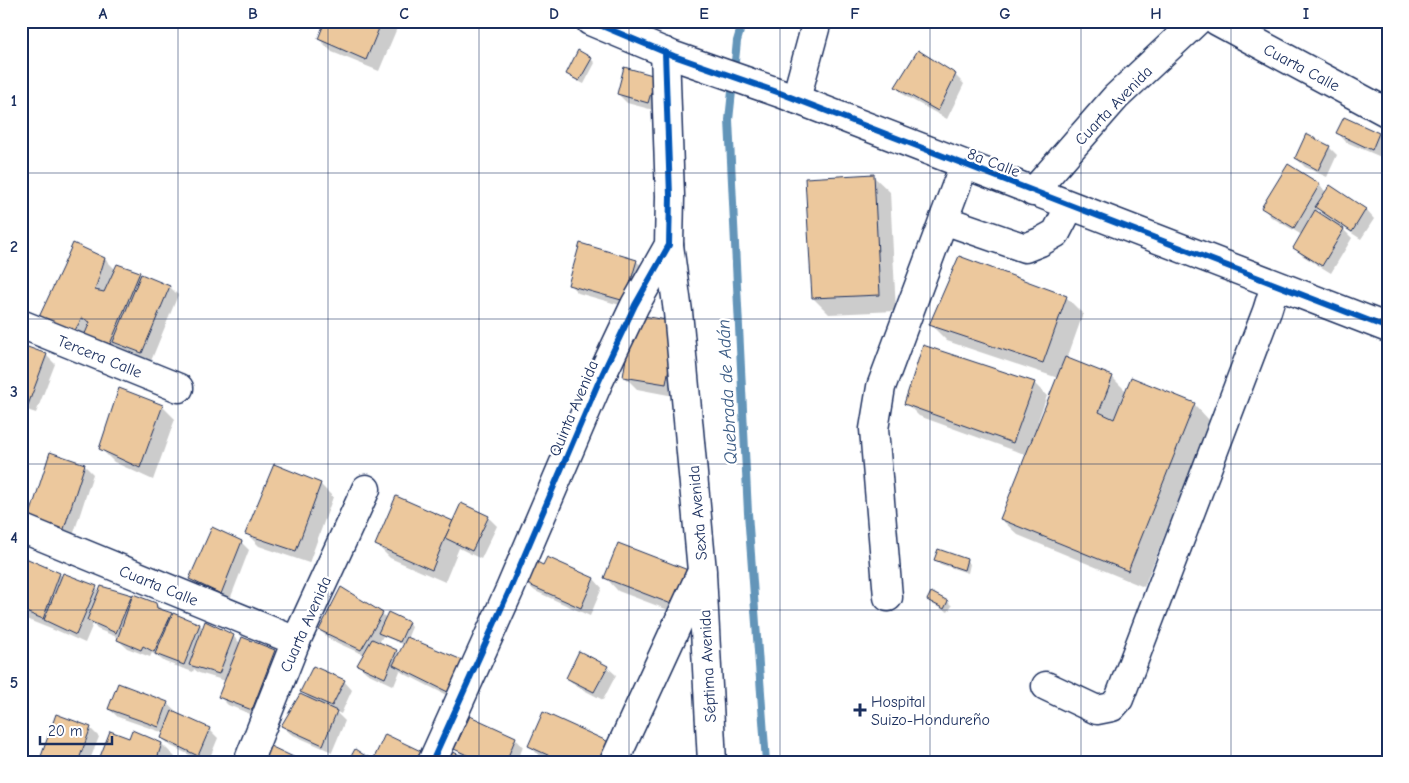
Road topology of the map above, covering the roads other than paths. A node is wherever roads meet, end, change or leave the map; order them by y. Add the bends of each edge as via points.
1 (590, 21) edge
2 (817, 21) edge
3 (1197, 21) edge
4 (1217, 21) edge
5 (670, 54) junction
6 (788, 96) junction
7 (1385, 107) edge
8 (964, 165) junction
9 (1033, 192) junction
10 (1070, 206) junction
11 (944, 220) junction
12 (670, 246) junction
13 (1275, 285) junction
14 (21, 324) edge
15 (1388, 328) edge
16 (179, 388) dead end
17 (366, 489) dead end
18 (21, 528) edge
19 (702, 570) junction
20 (888, 597) dead end
21 (296, 641) junction
22 (1046, 686) dead end
23 (248, 762) edge
24 (432, 762) edge
25 (614, 762) edge
26 (712, 762) edge

1 - 5 street, 8a Calle
2 - 6 street
3 - 9 street, Cuarta Avenida via 1116,97
4 - 7 street, Cuarta Calle
5 - 6 street, 8a Calle
5 - 12 street
6 - 8 street, 8a Calle
8 - 9 street, 8a Calle
8 - 11 street
9 - 10 street, 8a Calle
10 - 11 street via 1056,233 1025,248
10 - 13 street, 8a Calle
11 - 20 street via 881,387 874,430
12 - 19 street, Sexta Avenida
12 - 24 street, Quinta Avenida via 634,305
13 - 15 street, 8a Calle
13 - 22 street via 1119,699 1112,707 1097,710
14 - 16 street, Tercera Calle
17 - 21 street, Cuarta Avenida
18 - 21 street, Cuarta Calle
19 - 25 street, Sexta Avenida
19 - 26 street, Séptima Avenida
21 - 23 street, Cuarta Avenida

